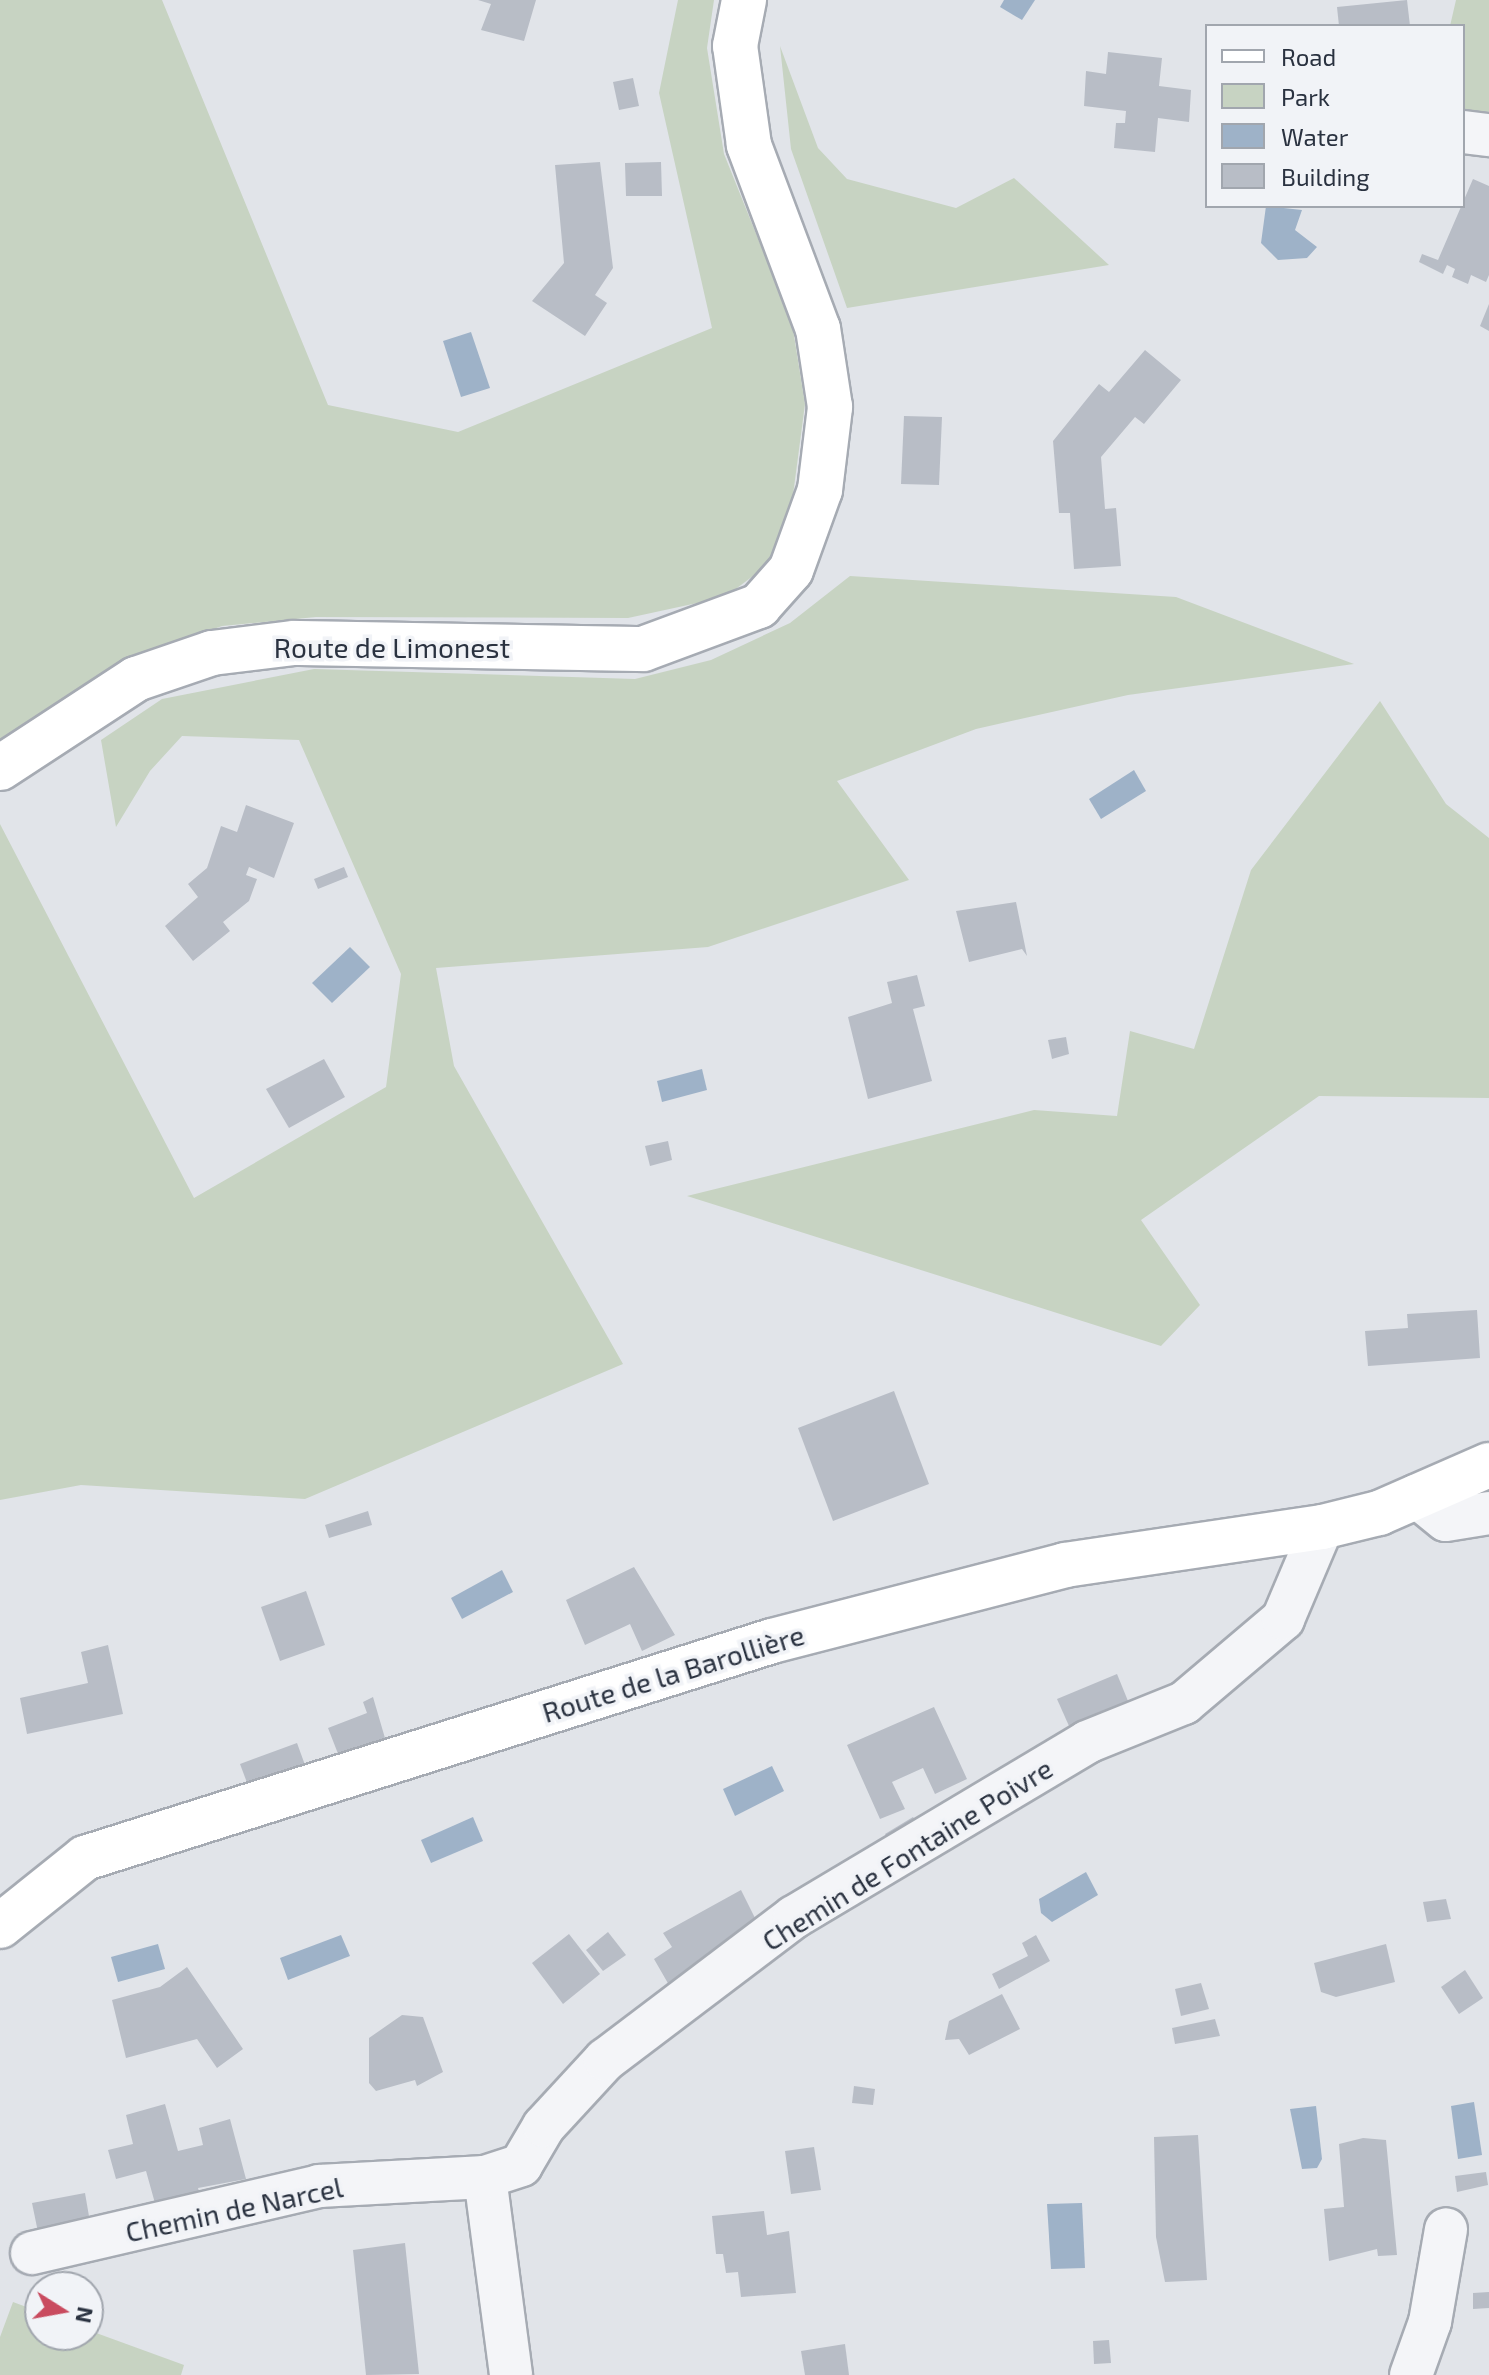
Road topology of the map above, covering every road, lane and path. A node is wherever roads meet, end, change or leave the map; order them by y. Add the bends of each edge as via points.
1 (744, 0) edge
2 (1465, 132) edge
3 (1489, 135) edge
4 (0, 768) edge
5 (1489, 1465) edge
6 (1397, 1504) junction
7 (1489, 1513) edge
8 (1322, 1527) junction
9 (0, 1926) edge
10 (485, 2177) junction
11 (1446, 2229) dead end
12 (32, 2253) dead end
13 (511, 2375) edge
14 (1411, 2375) edge

1 - 4 street, Route de Limonest via 735,46 749,145 818,329 830,407 820,490 791,570 759,606 643,649 294,643 212,653 136,679
2 - 3 street
5 - 6 street, Route de la Barollière
6 - 7 street via 1446,1520
6 - 8 street, Route de la Barollière
8 - 9 street, Route de la Barollière via 1065,1565 772,1641 85,1858
8 - 10 street, Chemin de Fontaine Poivre via 1283,1619 1184,1703 1087,1742 794,1917 605,2060 544,2126 521,2165
10 - 12 street, Chemin de Narcel via 319,2186
10 - 13 street
11 - 14 street via 1430,2322

